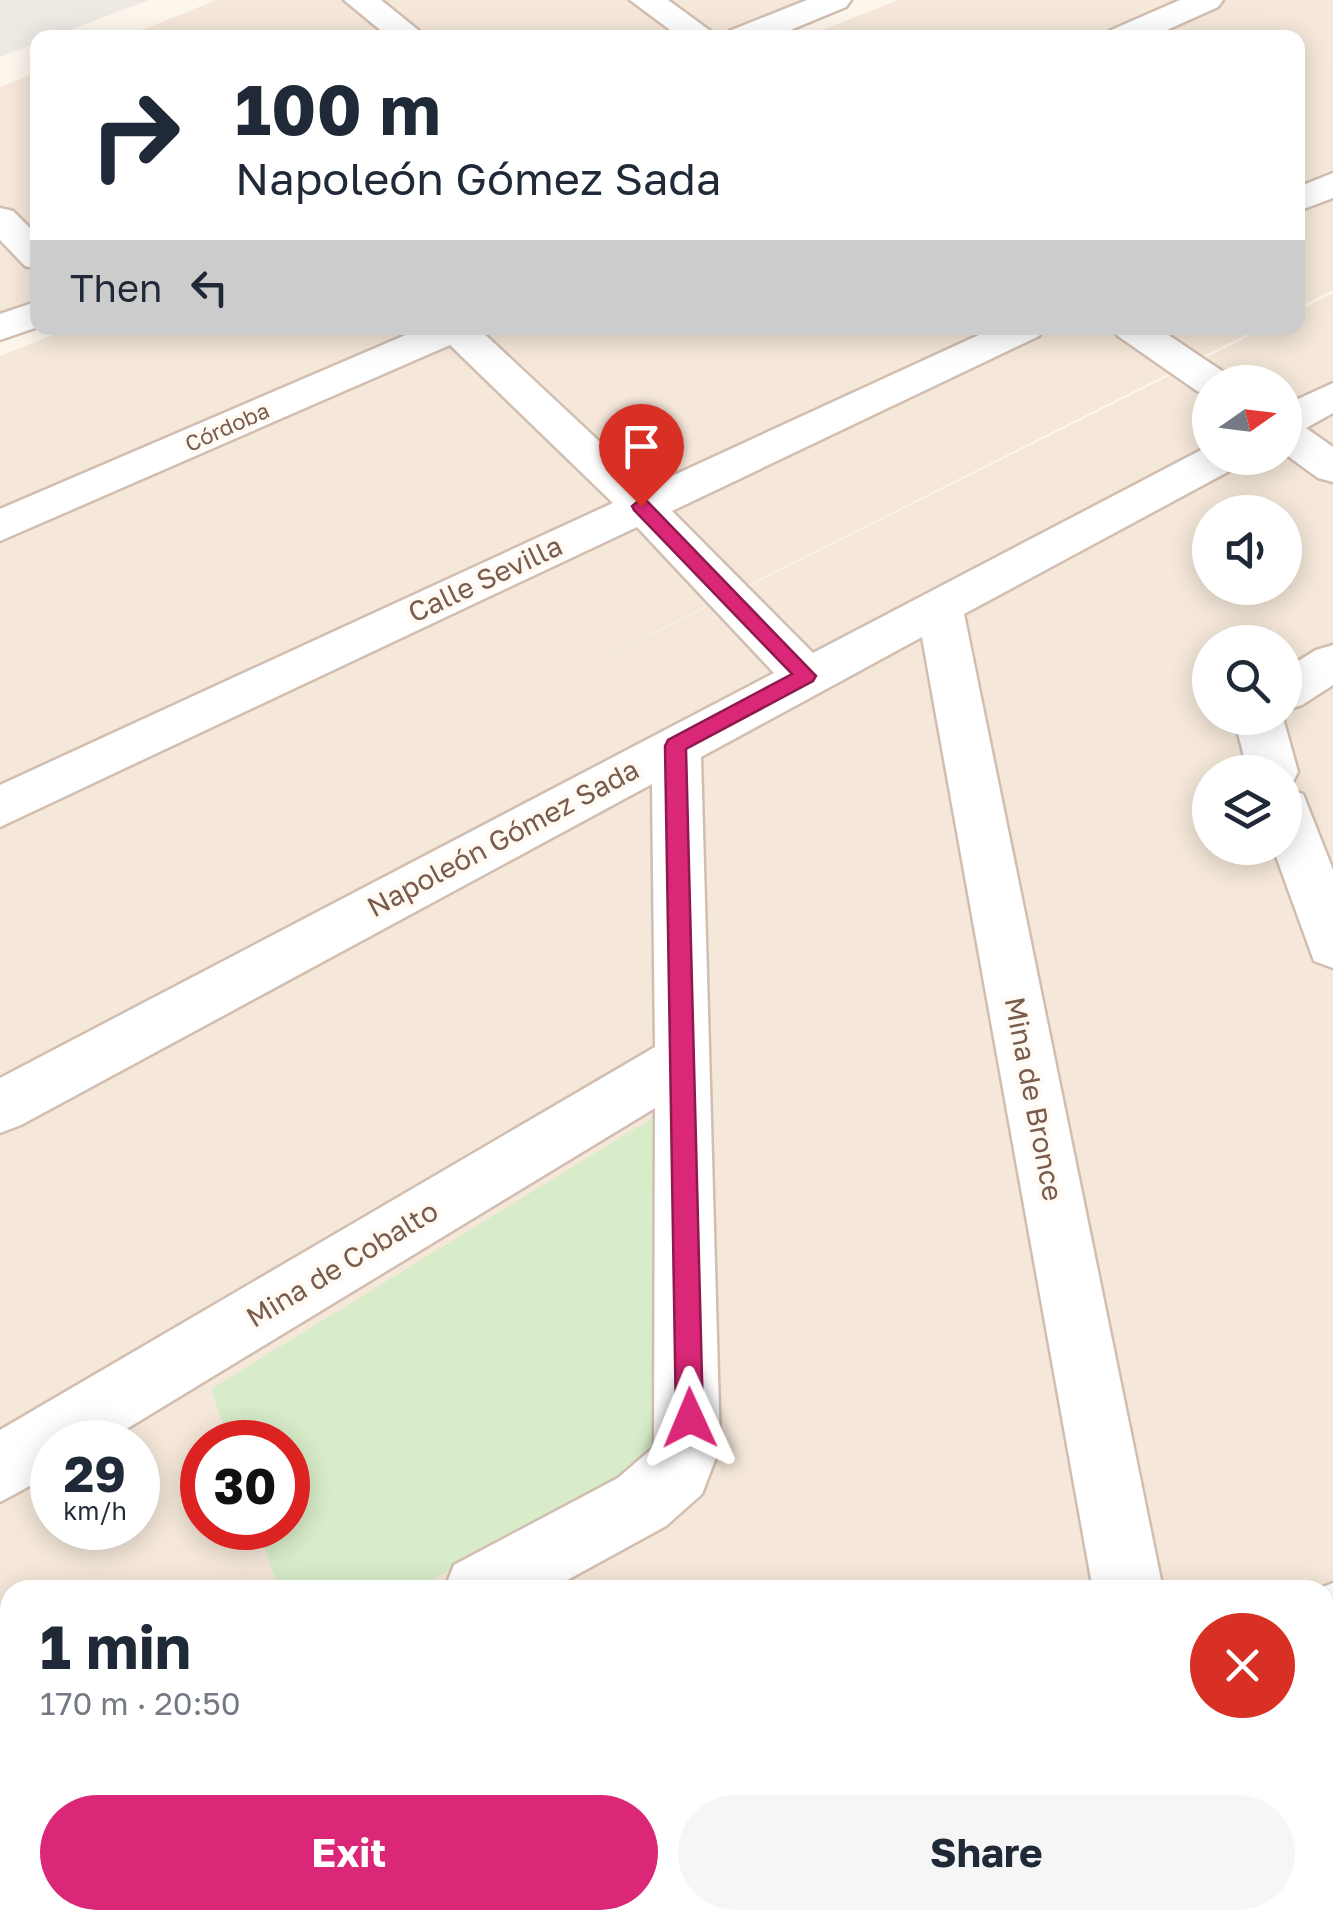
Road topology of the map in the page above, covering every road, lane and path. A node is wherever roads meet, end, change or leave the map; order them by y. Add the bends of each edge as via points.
1 (360, 0) edge
2 (646, 0) edge
3 (836, 0) edge
4 (1207, 0) edge
5 (401, 30) edge
6 (692, 30) edge
7 (761, 30) edge
8 (1139, 30) edge
9 (1333, 184) edge
10 (1305, 197) edge
11 (0, 219) edge
12 (30, 250) edge
13 (30, 316) edge
14 (0, 328) edge
15 (440, 335) edge
16 (463, 335) edge
17 (1010, 335) edge
18 (1142, 335) edge
19 (1192, 369) edge
20 (1333, 396) edge
21 (1302, 413) edge
22 (1302, 446) edge
23 (1333, 468) edge
24 (1192, 473) edge
25 (641, 506) junction
26 (0, 526) edge
27 (940, 608) junction
28 (1333, 662) edge
29 (806, 676) junction
30 (1302, 681) edge
31 (676, 746) junction
32 (0, 807) edge
33 (1302, 856) edge
34 (1333, 944) edge
35 (684, 1060) junction
36 (0, 1107) edge
37 (0, 1468) edge
38 (498, 1580) edge
39 (1126, 1580) edge

1 - 5 street
2 - 6 street
3 - 7 street
4 - 8 street
9 - 10 street
11 - 12 street
13 - 14 street
15 - 26 street, Córdoba
16 - 25 street
17 - 25 street, Calle Sevilla
18 - 19 street
20 - 21 street
22 - 23 street
24 - 27 street, Napoleón Gómez Sada
25 - 29 street
25 - 32 street, Calle Sevilla
27 - 29 street, Napoleón Gómez Sada
27 - 39 street, Mina de Bronce
28 - 30 street
29 - 31 street, Napoleón Gómez Sada
31 - 35 street
31 - 36 street, Napoleón Gómez Sada
33 - 34 street
35 - 37 street, Mina de Cobalto
35 - 38 street via 687,1447 678,1470 642,1502

